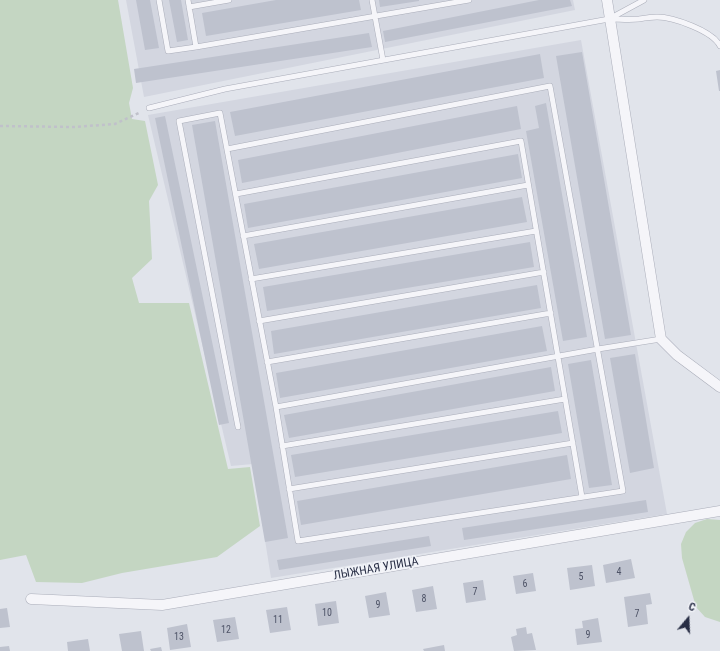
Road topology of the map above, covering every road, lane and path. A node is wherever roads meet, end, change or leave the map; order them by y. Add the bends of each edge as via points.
1 (159, 0) edge
2 (188, 0) edge
3 (229, 0) edge
4 (372, 0) edge
5 (469, 0) edge
6 (607, 0) edge
7 (644, 0) edge
8 (189, 7) junction
9 (375, 16) junction
10 (610, 19) junction
11 (720, 46) edge
12 (196, 47) junction
13 (383, 60) junction
14 (149, 108) joint
15 (0, 126) edge
16 (227, 149) junction
17 (528, 185) junction
18 (236, 194) junction
19 (536, 231) junction
20 (244, 236) junction
21 (544, 272) junction
22 (252, 279) junction
23 (551, 313) junction
24 (260, 321) junction
25 (661, 339) junction
26 (598, 349) junction
27 (558, 356) junction
28 (267, 362) junction
29 (720, 387) edge
30 (565, 399) junction
31 (276, 407) junction
32 (238, 427) dead end
33 (573, 443) junction
34 (282, 446) junction
35 (289, 489) junction
36 (582, 497) junction
37 (720, 511) edge
38 (31, 599) dead end

1 - 12 lane via 168,52
2 - 8 lane
3 - 8 lane
4 - 9 lane
5 - 9 lane
6 - 10 street
7 - 10 lane
8 - 12 lane
9 - 12 lane
9 - 13 lane
10 - 11 lane via 669,18 711,35
10 - 13 lane
10 - 25 street
13 - 14 lane via 225,89
14 - 15 path via 115,124 74,127
16 - 18 lane
16 - 26 lane via 550,86
16 - 32 lane via 220,113 179,121
17 - 18 lane via 521,141
17 - 19 lane
17 - 20 lane
18 - 20 lane
19 - 21 lane
19 - 22 lane
20 - 22 lane
21 - 23 lane
21 - 24 lane
22 - 24 lane
23 - 27 lane
23 - 28 lane
24 - 28 lane
25 - 26 lane
25 - 29 street via 677,355
26 - 27 lane
26 - 36 lane via 623,491
27 - 30 lane
27 - 31 lane
28 - 31 lane
30 - 33 lane
30 - 34 lane
31 - 34 lane
33 - 35 lane
33 - 36 lane
34 - 35 lane
35 - 36 lane via 298,541
37 - 38 street, ЛЫЖНАЯ УЛИЦА via 162,605

